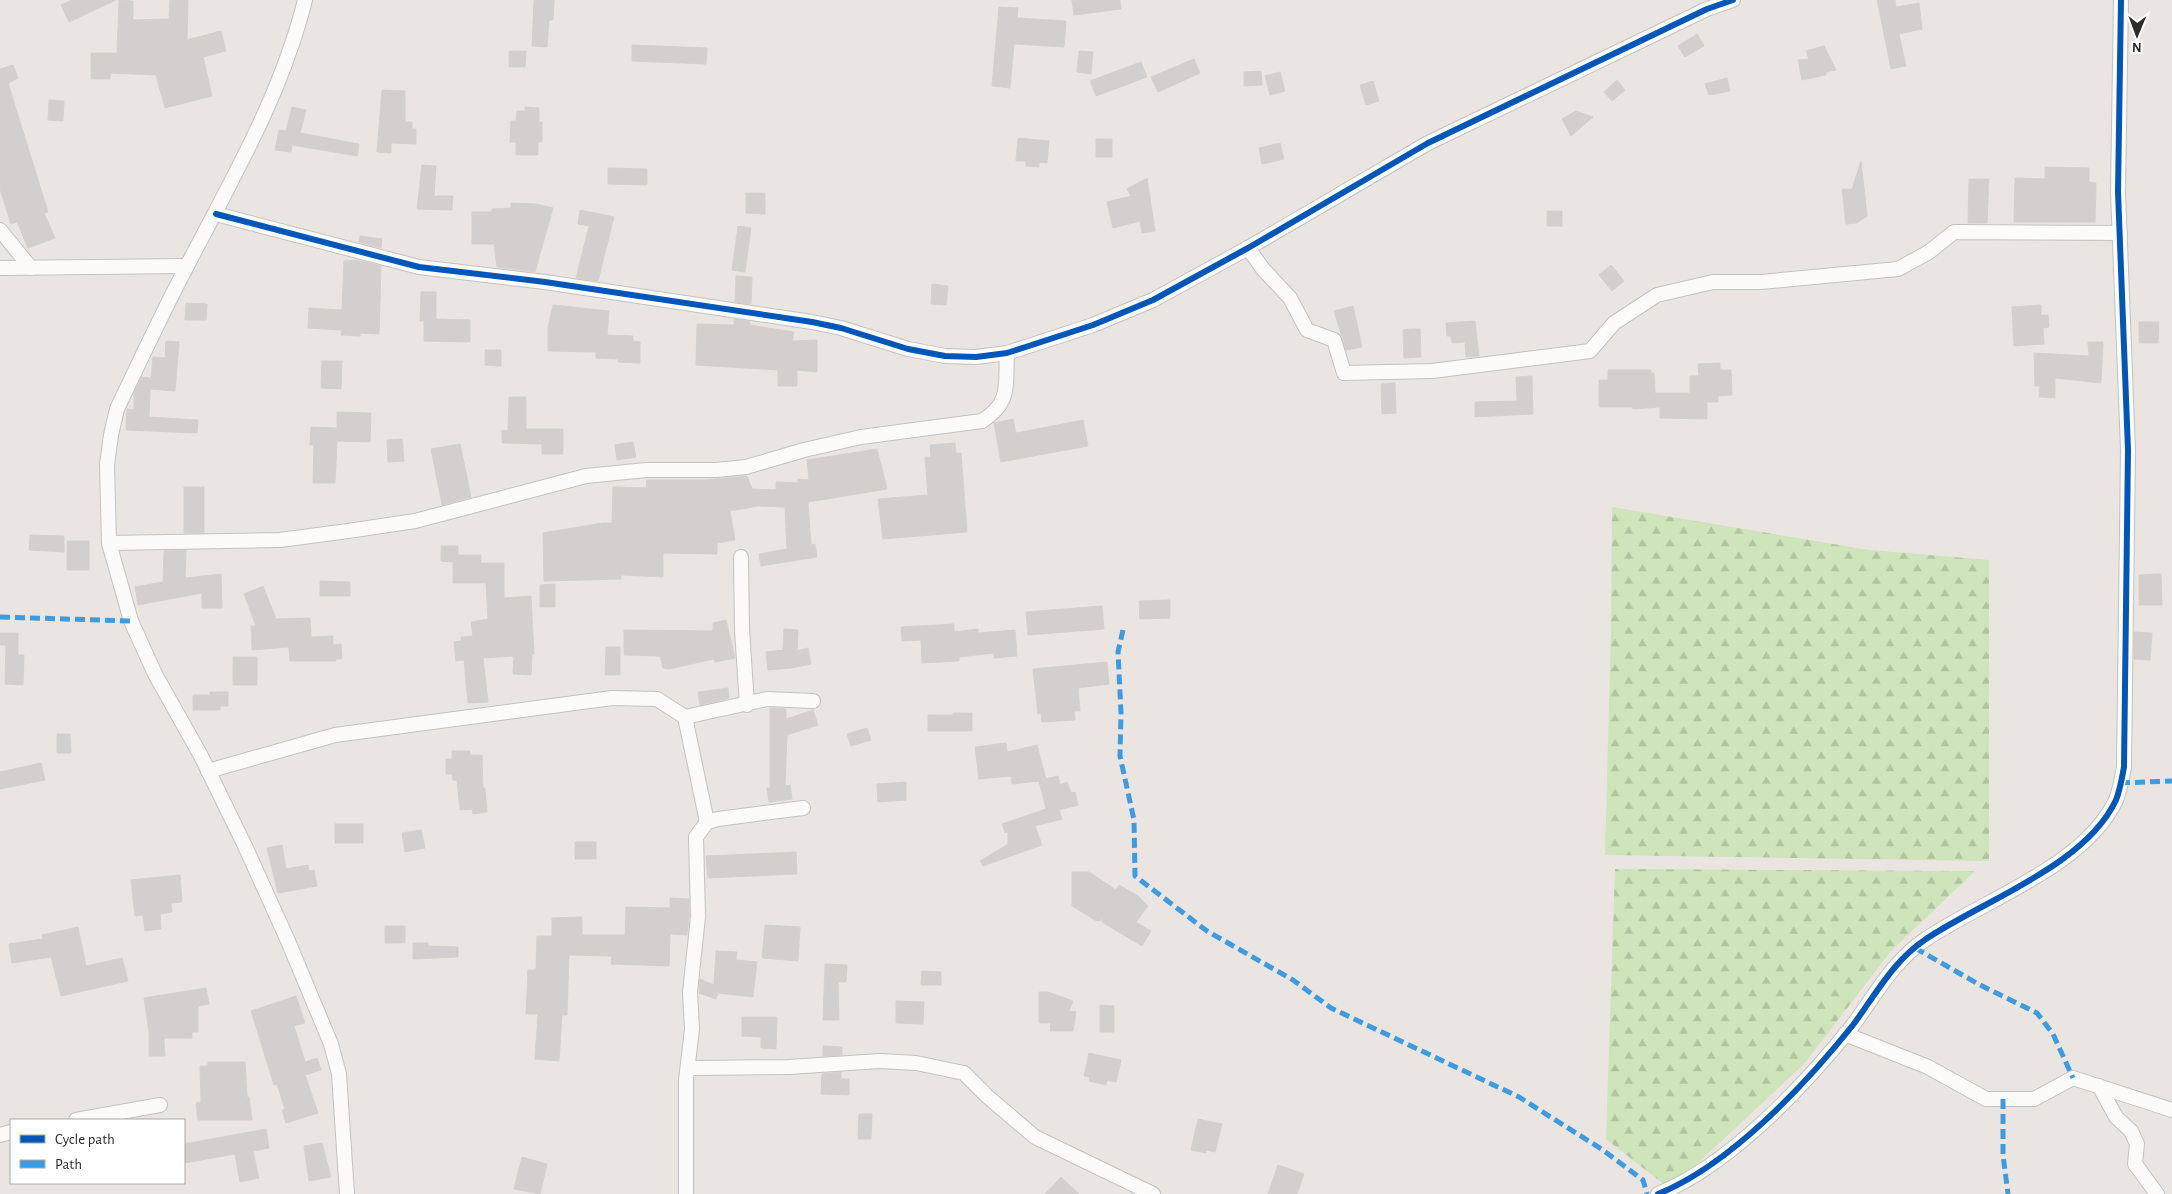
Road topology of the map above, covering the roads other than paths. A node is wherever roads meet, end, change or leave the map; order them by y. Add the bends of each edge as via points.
1 (305, 0) edge
2 (1734, 0) edge
3 (2121, 0) edge
4 (216, 214) junction
5 (0, 230) edge
6 (2120, 233) junction
7 (1248, 248) junction
8 (186, 266) junction
9 (0, 268) edge
10 (31, 268) junction
11 (1007, 353) junction
12 (109, 543) junction
13 (741, 557) dead end
14 (813, 701) dead end
15 (747, 705) junction
16 (685, 717) junction
17 (208, 771) junction
18 (803, 808) dead end
19 (707, 822) junction
20 (1846, 1034) junction
21 (688, 1068) junction
22 (2099, 1086) junction
23 (160, 1105) dead end
24 (2172, 1110) edge
25 (82, 1119) edge
26 (347, 1194) edge
27 (686, 1194) edge
28 (1153, 1194) edge
29 (1658, 1194) edge
30 (2157, 1194) edge

1 - 4 street via 285,67 256,135
2 - 7 street via 1707,9 1428,143
3 - 6 street
4 - 8 street
4 - 11 street via 419,266 812,322 945,356
5 - 10 street
6 - 7 street via 1954,232 1929,252 1898,269 1761,282 1713,282 1657,295 1614,323 1590,351 1432,371 1344,374 1334,340 1307,330 1290,298 1263,270
6 - 20 street via 2128,450 2124,767 2116,800 2094,832 2058,863 1920,944 1890,971
7 - 11 street via 1153,300 1093,325
8 - 10 street
8 - 12 street via 118,409 110,435 107,465
9 - 10 street
11 - 12 street via 1004,400 998,411 982,421 861,437 746,467 646,470 586,476 415,521 338,532 280,540
12 - 17 street via 131,621 155,674
13 - 15 street
14 - 15 street via 767,699
15 - 16 street
16 - 17 street via 657,699 612,698 335,735
16 - 19 street
17 - 26 street via 288,941 331,1044 339,1074
18 - 19 street
19 - 21 street via 696,837 698,917 690,984 692,1029
20 - 22 street via 1928,1067 1986,1099 2034,1099 2073,1078
20 - 29 street via 1759,1126 1682,1184
21 - 27 street
21 - 28 street via 789,1067 880,1061 916,1063 964,1073 1035,1137
22 - 24 street
22 - 30 street via 2116,1117 2131,1131 2137,1144 2135,1164
23 - 25 street

